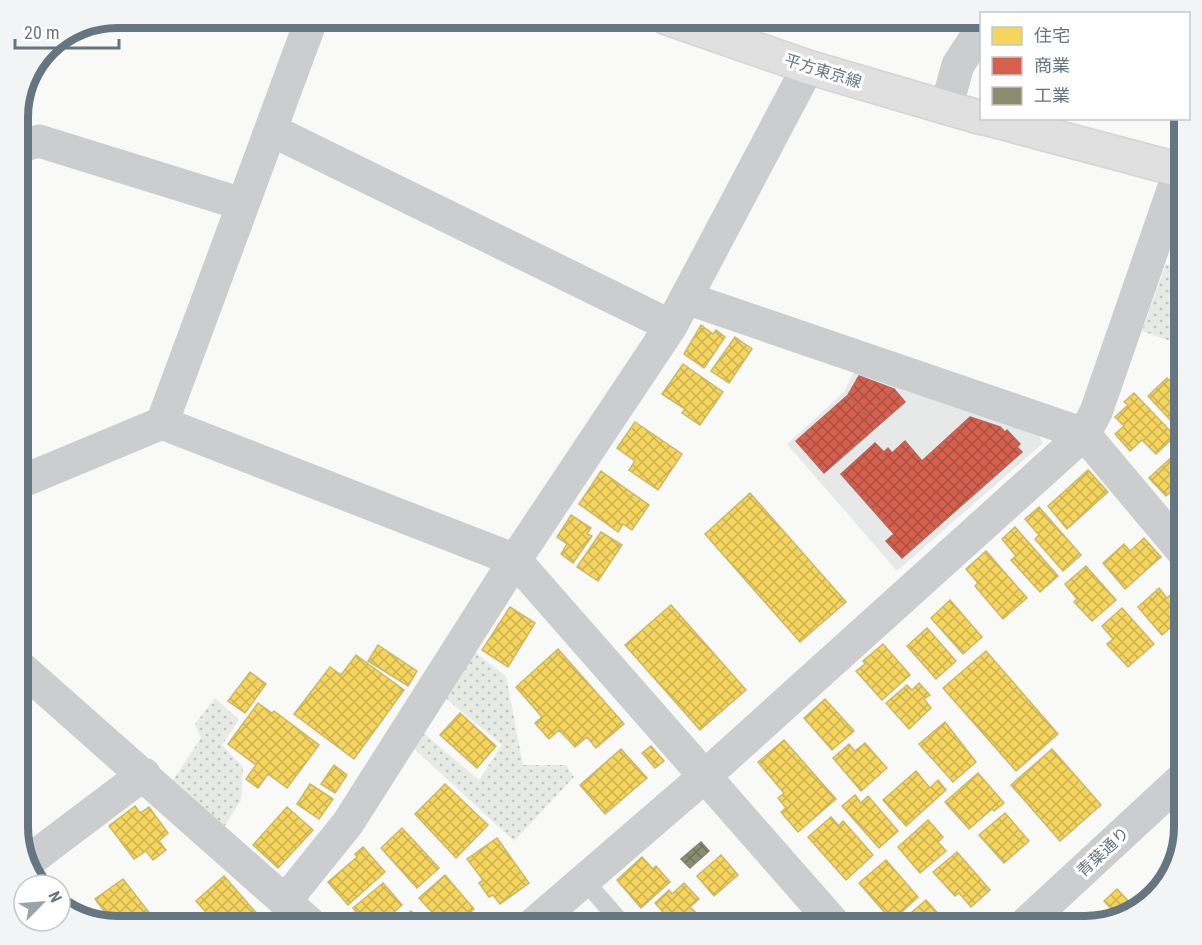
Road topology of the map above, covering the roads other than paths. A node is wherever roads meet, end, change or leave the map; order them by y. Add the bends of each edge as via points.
1 (308, 29) edge
2 (699, 29) edge
3 (980, 30) edge
4 (808, 67) junction
5 (946, 108) junction
6 (980, 117) edge
7 (991, 120) edge
8 (271, 130) junction
9 (29, 144) edge
10 (1174, 169) edge
11 (1174, 193) edge
12 (242, 204) junction
13 (679, 312) junction
14 (162, 423) junction
15 (1084, 434) junction
16 (29, 478) edge
17 (1174, 537) edge
18 (515, 560) junction
19 (29, 675) edge
20 (144, 774) junction
21 (705, 776) junction
22 (1174, 786) edge
23 (34, 858) edge
24 (585, 881) junction
25 (296, 916) edge
26 (298, 916) edge
27 (543, 916) edge
28 (615, 916) edge
29 (827, 916) edge
30 (1035, 916) edge

1 - 8 street
2 - 4 main road, 平方東京線
3 - 5 street via 958,64
4 - 5 main road, 平方東京線
4 - 13 street
5 - 6 main road, 平方東京線
7 - 10 main road, 平方東京線
8 - 12 street
8 - 13 street
9 - 12 street via 39,141
11 - 15 street via 1096,412
12 - 14 street
13 - 15 street
13 - 18 street
14 - 16 street
14 - 18 street
15 - 17 street
15 - 21 street
18 - 21 street
18 - 26 street via 348,823
19 - 20 street
20 - 23 street
20 - 25 street
21 - 24 street
21 - 29 street
22 - 30 street, 青葉通り
24 - 27 street
24 - 28 lane

